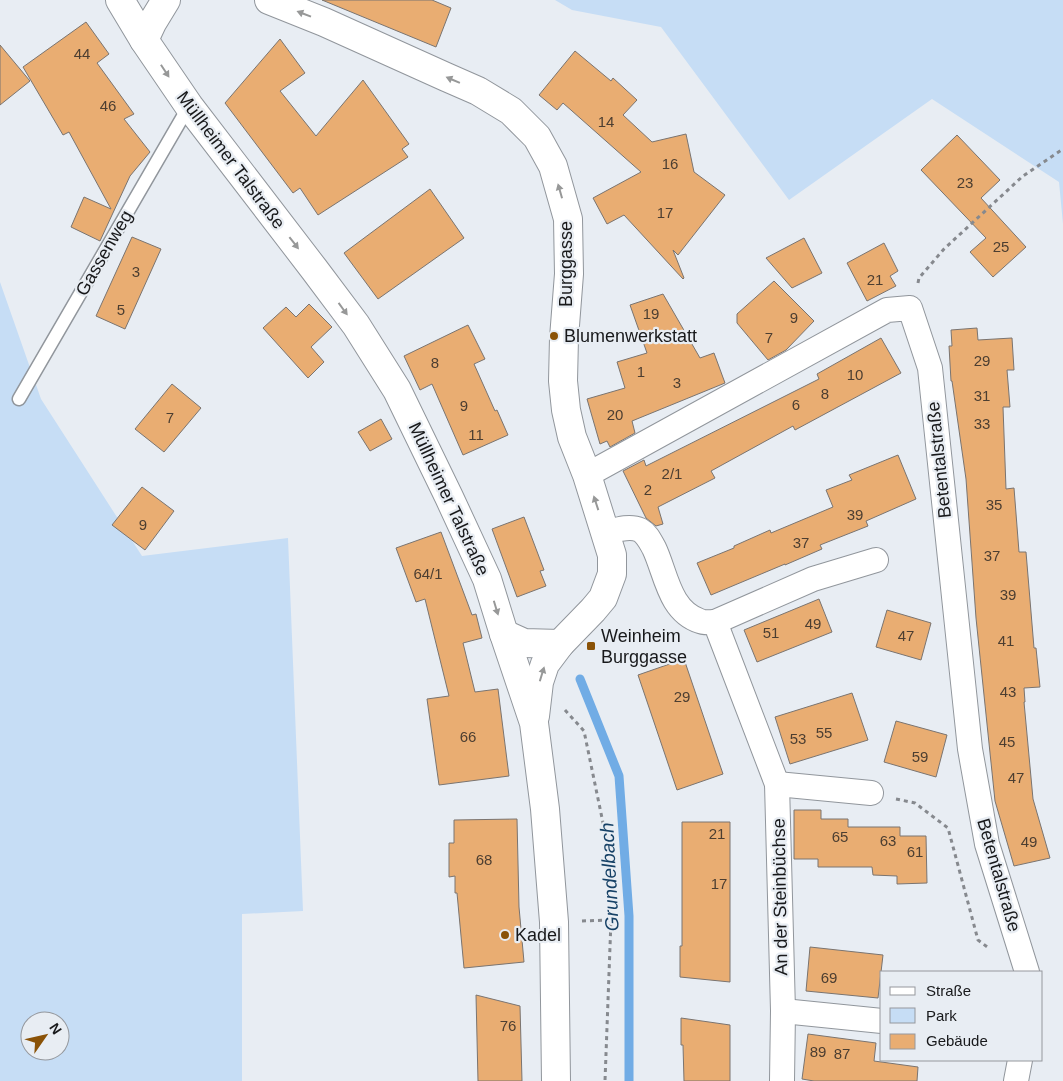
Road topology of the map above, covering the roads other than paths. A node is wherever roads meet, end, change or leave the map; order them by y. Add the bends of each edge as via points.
1 (120, 0) edge
2 (166, 0) edge
3 (269, 0) edge
4 (144, 40) junction
5 (189, 106) junction
6 (19, 399) dead end
7 (586, 475) junction
8 (606, 533) junction
9 (876, 560) dead end
10 (715, 622) junction
11 (504, 634) junction
12 (560, 644) junction
13 (534, 722) junction
14 (777, 784) junction
15 (871, 793) road end
16 (1027, 971) edge
17 (783, 1011) junction
18 (880, 1022) edge
19 (1020, 1061) edge
20 (556, 1081) edge
21 (782, 1081) edge
22 (1016, 1081) edge

1 - 4 main road, Müllheimer Talstraße
2 - 4 main road
7 -> 3 main road, Burggasse via 572,437 562,381 569,274 568,219 553,166 537,137 512,111 478,91
4 -> 5 main road, Müllheimer Talstraße
5 - 6 lane, Gassenweg
5 -> 11 main road, Müllheimer Talstraße via 356,325 397,390 487,579
8 -> 7 main road, Burggasse
7 - 16 street, Betentalstraße via 887,310 910,308 930,368 971,759 987,844
8 - 10 street via 632,528 640,530 656,552 667,586 682,609 701,622
8 - 12 main road, Burggasse via 612,555 608,586 603,598
9 - 10 street via 813,579
10 - 14 street, An der Steinbüchse
11 - 12 main road via 524,643
11 - 13 main road, Müllheimer Talstraße
13 -> 12 main road, Burggasse via 539,682 545,664
13 - 20 main road, Müllheimer Talstraße via 554,922
14 - 15 street
14 - 17 street, An der Steinbüchse
17 - 18 street
17 - 21 street, An der Steinbüchse
19 - 22 street

